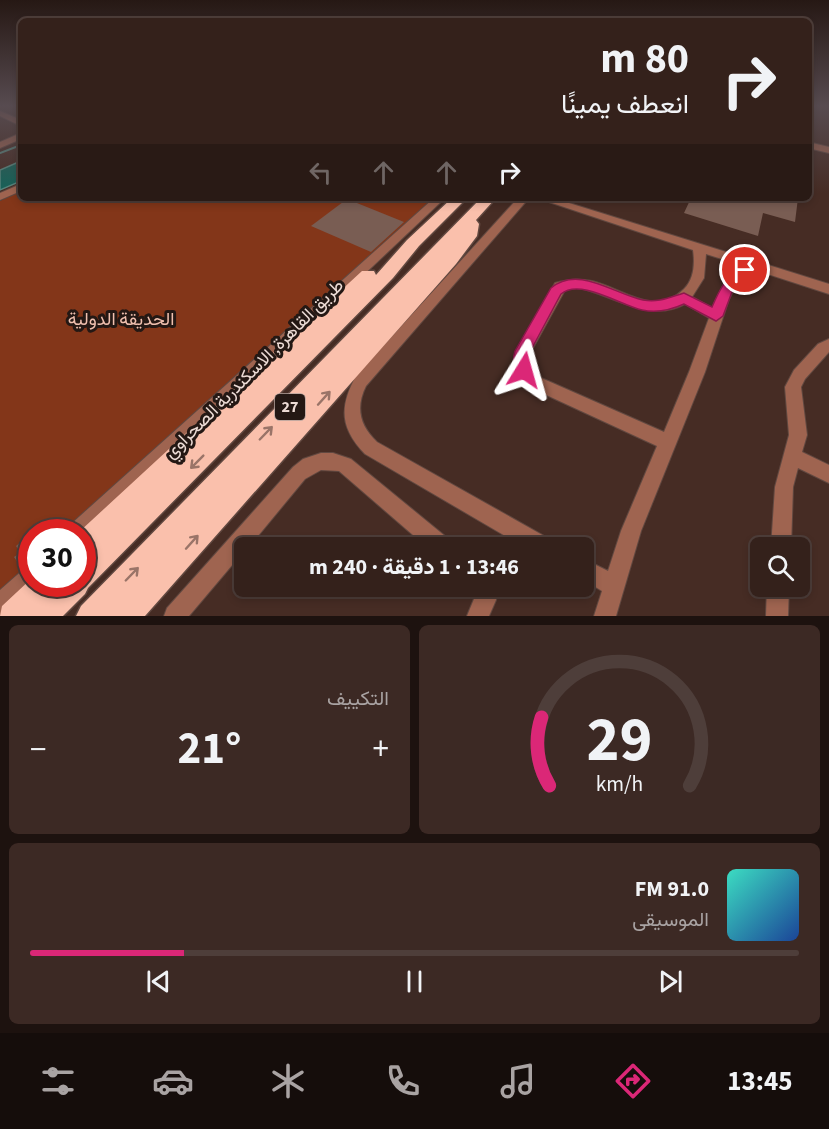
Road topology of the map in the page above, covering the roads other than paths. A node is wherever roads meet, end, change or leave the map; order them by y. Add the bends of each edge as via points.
1 (18, 137) edge
2 (0, 145) edge
3 (812, 146) edge
4 (829, 150) edge
5 (18, 188) edge
6 (0, 197) edge
7 (437, 201) edge
8 (457, 201) edge
9 (486, 201) edge
10 (521, 201) edge
11 (551, 201) edge
12 (472, 218) junction
13 (413, 243) junction
14 (699, 248) junction
15 (753, 265) junction
16 (829, 289) edge
17 (684, 298) junction
18 (716, 316) junction
19 (825, 353) edge
20 (669, 443) junction
21 (793, 457) junction
22 (829, 474) edge
23 (91, 519) edge
24 (96, 535) edge
25 (244, 537) edge
26 (431, 537) edge
27 (527, 537) edge
28 (782, 537) edge
29 (234, 548) edge
30 (96, 562) edge
31 (594, 575) edge
32 (613, 585) junction
33 (18, 588) edge
34 (32, 597) edge
35 (62, 597) edge
36 (485, 597) edge
37 (778, 597) edge
38 (0, 604) edge
39 (12, 616) edge
40 (42, 616) edge
41 (91, 616) edge
42 (125, 616) edge
43 (175, 616) edge
44 (478, 616) edge
45 (604, 616) edge
46 (777, 616) edge

1 - 2 street
3 - 4 street
5 - 6 street
7 - 23 street
8 - 13 highway, طريق القاهرة, الاسكندرية الصحراوي / 27
9 - 12 highway, 27
10 - 27 street via 361,381 351,410 356,431 371,448
11 - 14 street
41 -> 12 highway, 27
42 -> 12 highway via 456,253 471,231
13 - 24 highway via 378,266
13 -> 30 highway, طريق القاهرة, الاسكندرية الصحراوي / 27 via 387,274
14 - 15 street
14 - 17 street via 698,278
15 - 16 street
15 - 18 street via 731,283
17 - 18 street
17 - 20 street via 669,305 643,305 582,284 564,284 556,291 521,357 524,370 534,382
18 - 20 street
19 - 21 street via 799,375 793,387 798,426
20 - 32 street via 649,485
21 - 22 street
21 - 28 street via 784,487
25 - 26 street via 299,473 330,460 345,465
29 - 43 street
31 - 32 street
32 - 45 street
33 - 38 street
34 - 39 highway
35 - 40 highway
36 - 44 street
37 - 46 street

